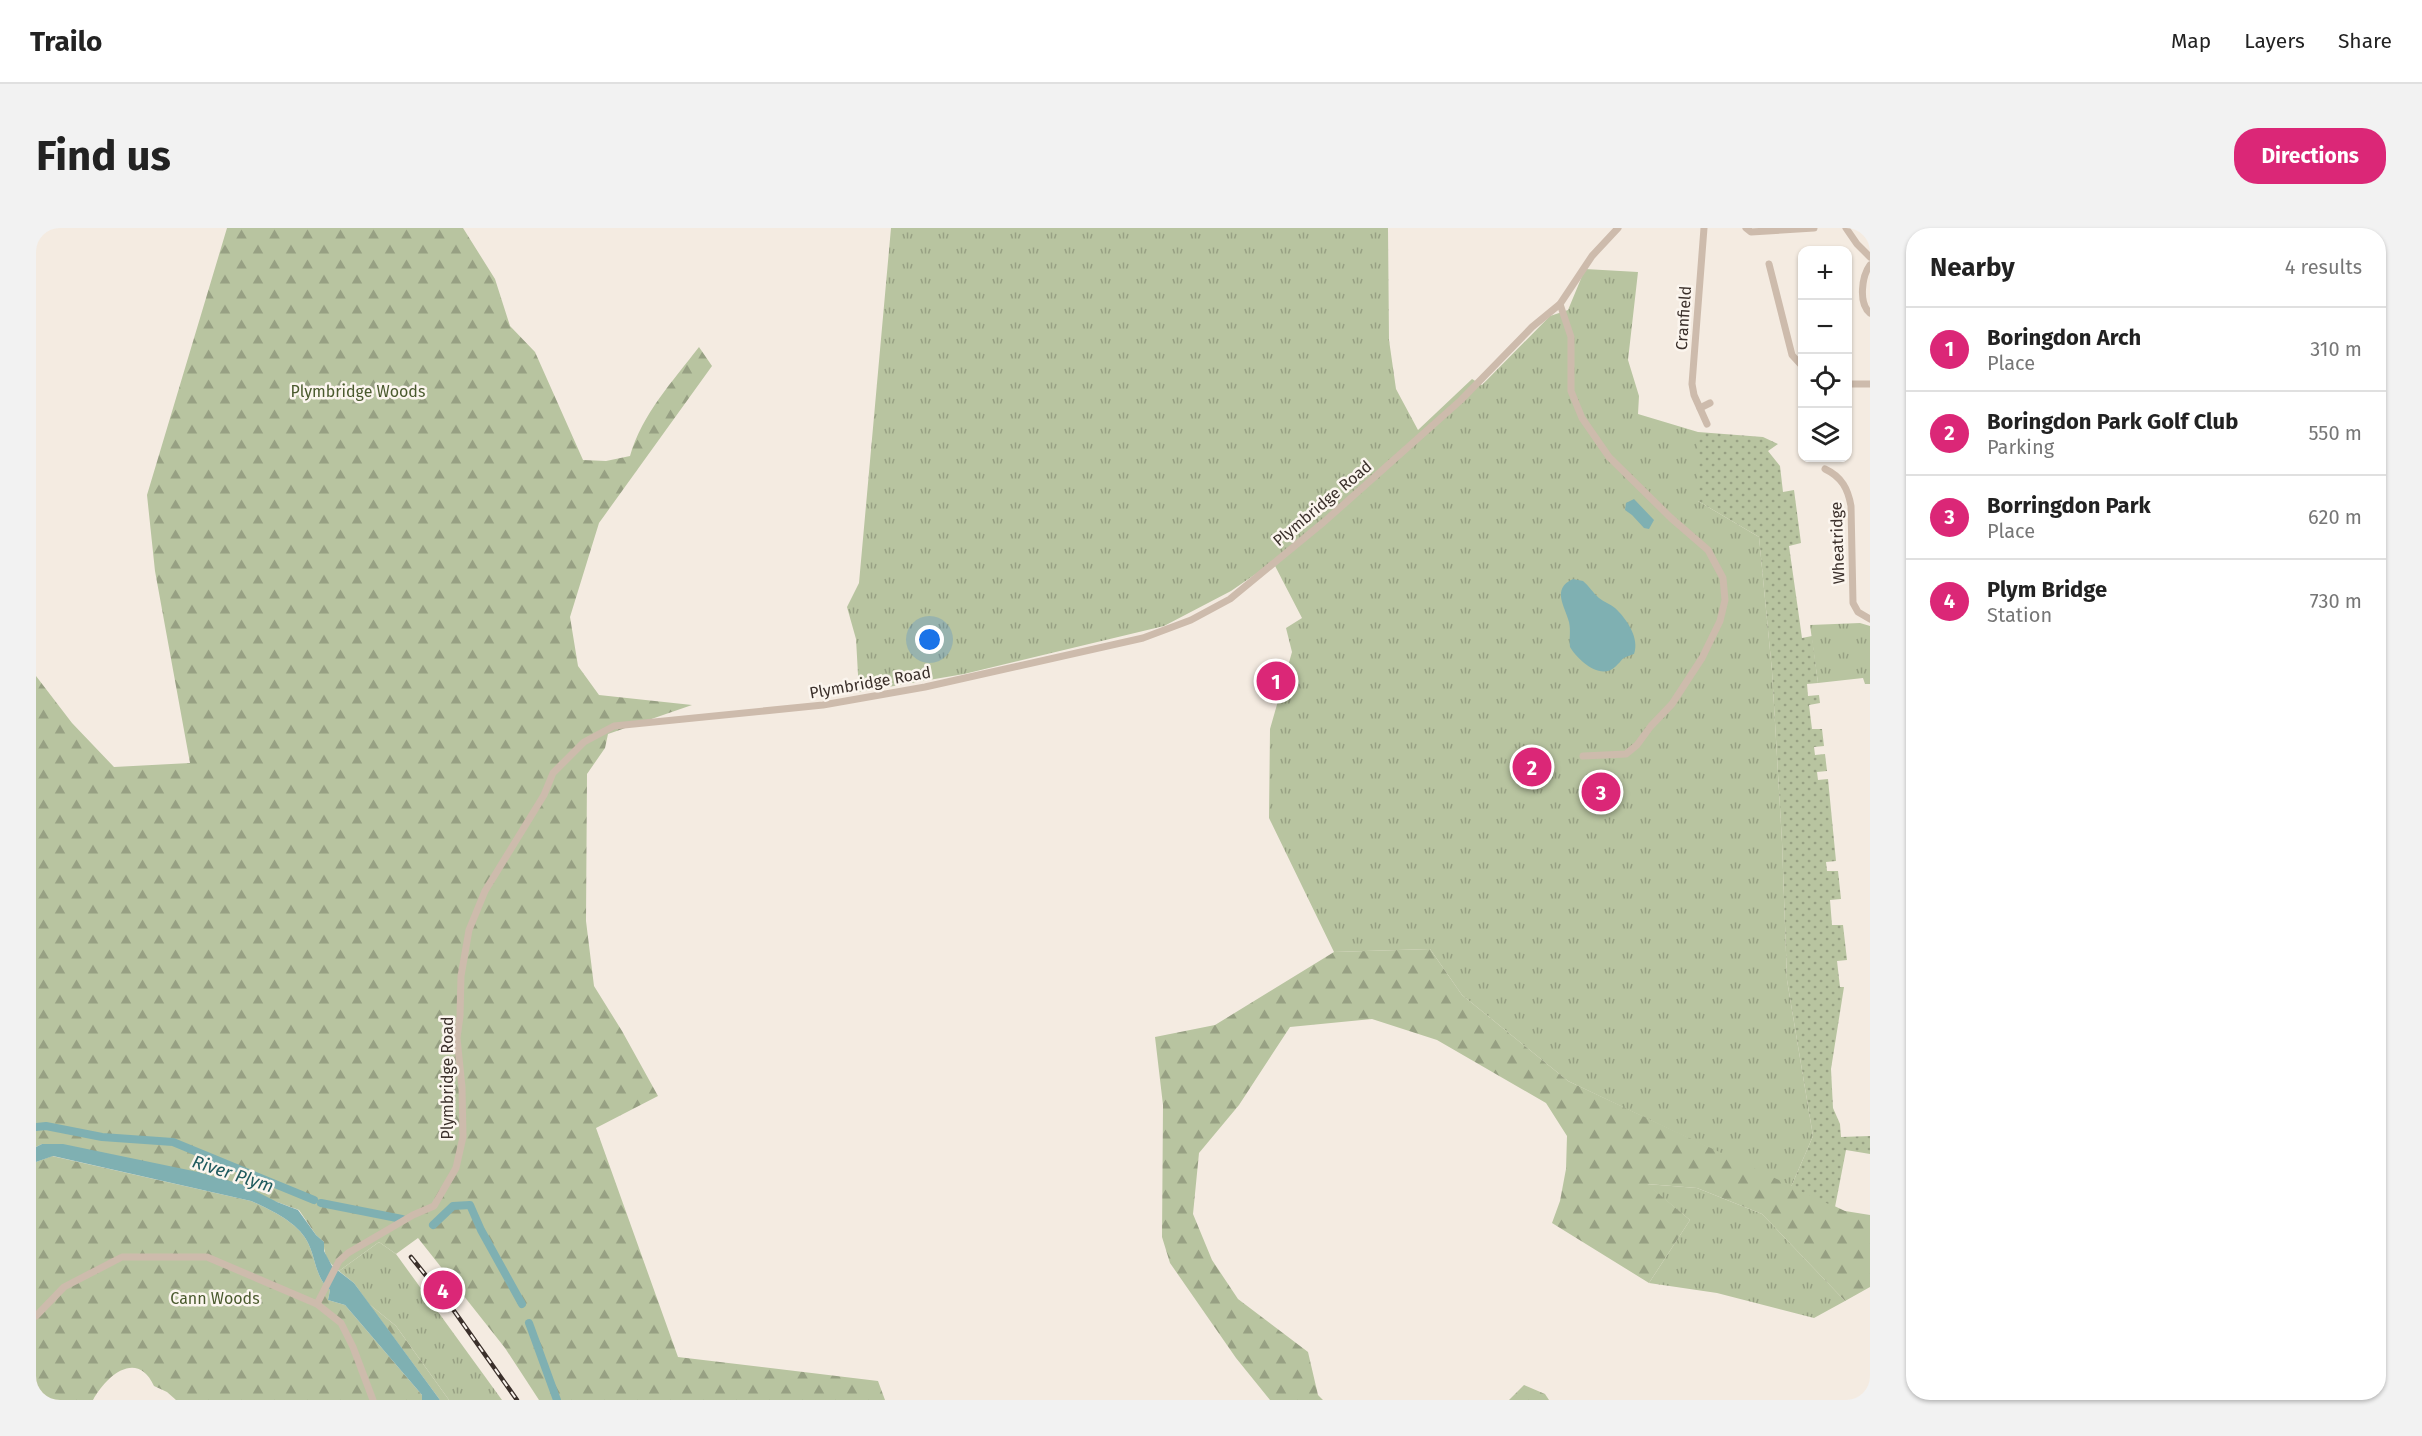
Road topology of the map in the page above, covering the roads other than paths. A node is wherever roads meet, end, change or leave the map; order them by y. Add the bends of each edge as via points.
1 (1618, 228) edge
2 (1704, 228) edge
3 (1746, 228) edge
4 (1814, 228) edge
5 (1846, 228) edge
6 (1870, 257) edge
7 (1769, 264) dead end
8 (1870, 265) edge
9 (1560, 304) junction
10 (1870, 313) edge
11 (1798, 361) edge
12 (1852, 384) edge
13 (1870, 384) edge
14 (1710, 403) dead end
15 (1700, 408) junction
16 (1707, 424) dead end
17 (1825, 469) dead end
18 (1870, 619) edge
19 (1583, 756) dead end
20 (317, 1304) junction
21 (36, 1316) edge
22 (372, 1400) edge

1 - 9 street, Plymbridge Road via 1592,256
2 - 15 street, Cranfield via 1692,384
3 - 4 street via 1751,232
5 - 6 street
7 - 11 street via 1792,356
8 - 10 street via 1863,284 1864,306
9 - 19 street via 1571,337 1571,391 1582,418 1609,457 1713,557 1723,578 1725,600 1720,621 1702,658 1637,746 1626,754
9 - 20 street, Plymbridge Road via 1461,400 1325,521 1230,599 1191,620 1143,638 925,687 823,705 614,726 584,742 553,773 544,795 485,891 469,930 457,1038 463,1137 456,1168 434,1206 339,1261
12 - 13 street
14 - 15 street
15 - 16 street, Cranfield
17 - 18 street, Wheatridge via 1843,481 1849,493 1853,603 1858,612
20 - 21 street via 207,1257 122,1257 64,1287
20 - 22 street via 341,1323

